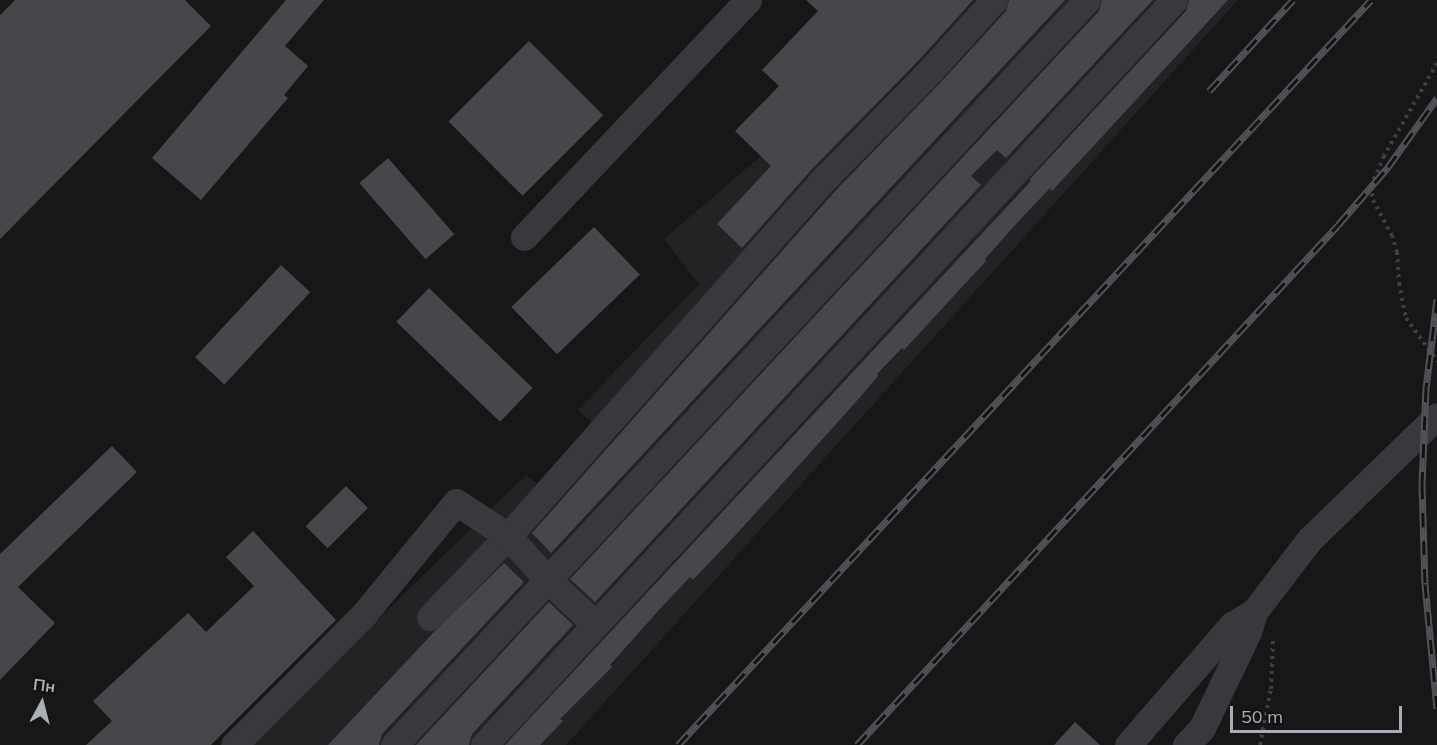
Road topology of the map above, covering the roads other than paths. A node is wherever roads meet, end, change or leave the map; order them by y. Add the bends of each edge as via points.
1 (748, 0) edge
2 (994, 0) edge
3 (1087, 0) edge
4 (1174, 0) edge
5 (524, 237) dead end
6 (1437, 416) edge
7 (508, 536) junction
8 (547, 579) junction
9 (1254, 612) junction
10 (430, 617) dead end
11 (595, 624) junction
12 (234, 745) edge
13 (394, 745) edge
14 (484, 745) edge
15 (1128, 745) edge
16 (1186, 745) edge

1 - 5 lane
2 - 7 lane via 825,177
3 - 8 lane
4 - 11 lane
6 - 9 lane via 1309,540
7 - 8 lane
7 - 10 lane
7 - 12 lane via 456,502 364,614
8 - 11 lane
8 - 13 lane
9 - 15 lane via 1232,626
9 - 16 lane via 1202,728
11 - 14 lane

